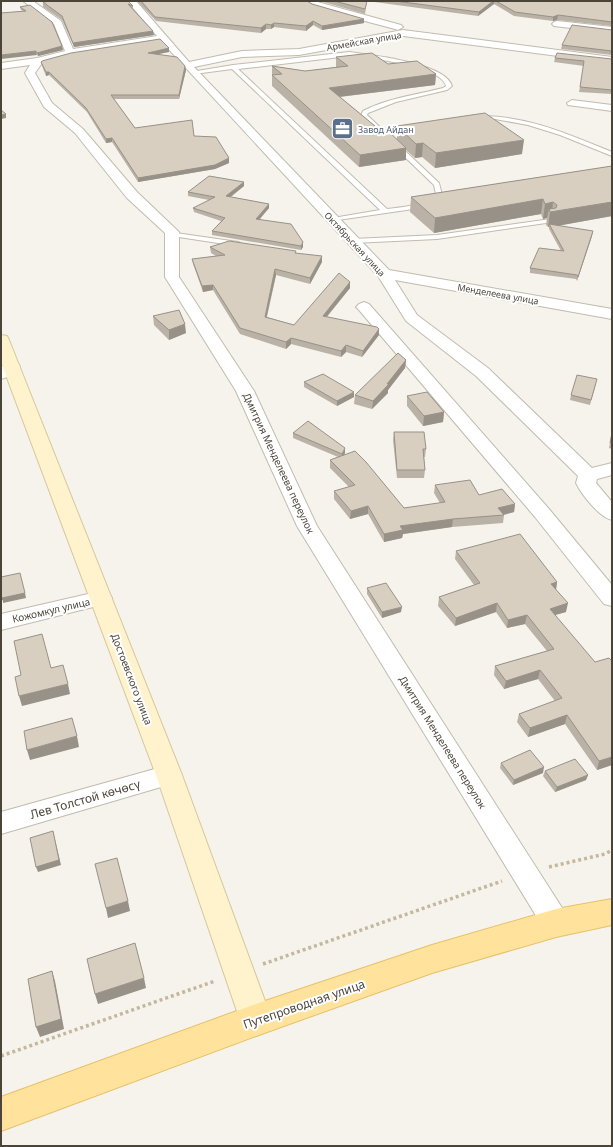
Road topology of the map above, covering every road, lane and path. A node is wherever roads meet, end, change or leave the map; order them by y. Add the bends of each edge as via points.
1 (27, 1) edge
2 (131, 1) edge
3 (308, 1) edge
4 (557, 24) dead end
5 (398, 27) dead end
6 (612, 30) edge
7 (164, 38) junction
8 (70, 52) junction
9 (612, 60) edge
10 (38, 61) junction
11 (1, 66) edge
12 (233, 67) junction
13 (191, 68) junction
14 (572, 103) dead end
15 (612, 108) edge
16 (473, 119) edge
17 (612, 154) edge
18 (447, 199) edge
19 (432, 201) junction
20 (386, 212) junction
21 (333, 220) junction
22 (551, 221) edge
23 (172, 234) junction
24 (353, 241) junction
25 (247, 246) edge
26 (384, 274) junction
27 (364, 306) dead end
28 (612, 314) edge
29 (1, 340) edge
30 (6, 370) edge
31 (612, 469) edge
32 (588, 475) junction
33 (612, 514) edge
34 (102, 598) junction
35 (612, 599) edge
36 (1, 622) edge
37 (168, 775) junction
38 (1, 823) edge
39 (612, 850) edge
40 (525, 873) junction
41 (612, 912) edge
42 (556, 923) junction
43 (239, 972) junction
44 (256, 1020) junction
45 (1, 1056) edge
46 (1, 1114) edge

1 - 8 street via 58,23
2 - 7 street, Октябрьская улица
3 - 5 street
4 - 6 street
7 - 8 street
7 - 13 street, Октябрьская улица
8 - 10 street
9 - 13 street, Армейская улица via 403,33 299,52 242,54
10 - 11 street
10 - 23 street via 30,73 48,105 79,131 132,195
12 - 13 lane
12 - 19 lane via 349,54 385,59 431,70 441,76 448,82 449,86 445,89 400,98 374,107 364,115 392,136 414,163 437,184 439,195
12 - 20 lane
13 - 21 street, Октябрьская улица
14 - 15 street
16 - 17 lane via 489,117 534,124
18 - 19 lane
19 - 20 lane via 420,206
20 - 21 lane
21 - 24 street, Октябрьская улица
22 - 24 lane via 437,237
23 - 25 lane
23 - 40 street, Дмитрия Менделеева переулок via 172,278 245,391 307,526
24 - 26 street, Октябрьская улица
26 - 28 street, Менделеева улица
26 - 32 street, Октябрьская улица via 411,318 482,372
27 - 35 street via 542,513
29 - 30 street, Достоевского улица
30 - 34 street, Достоевского улица
31 - 32 street
32 - 33 street via 586,483 589,489
34 - 36 street, Кожомкул улица
34 - 37 street, Достоевского улица
37 - 38 street, Лев Толстой көчөсү
37 - 43 street, Достоевского улица
39 - 40 path via 605,854
40 - 42 street, Дмитрия Менделеева переулок
40 - 43 path
41 - 42 main road, Путепроводная улица
42 - 44 main road, Путепроводная улица via 432,959
43 - 44 street, Достоевского улица
43 - 45 path
44 - 46 main road, Путепроводная улица

